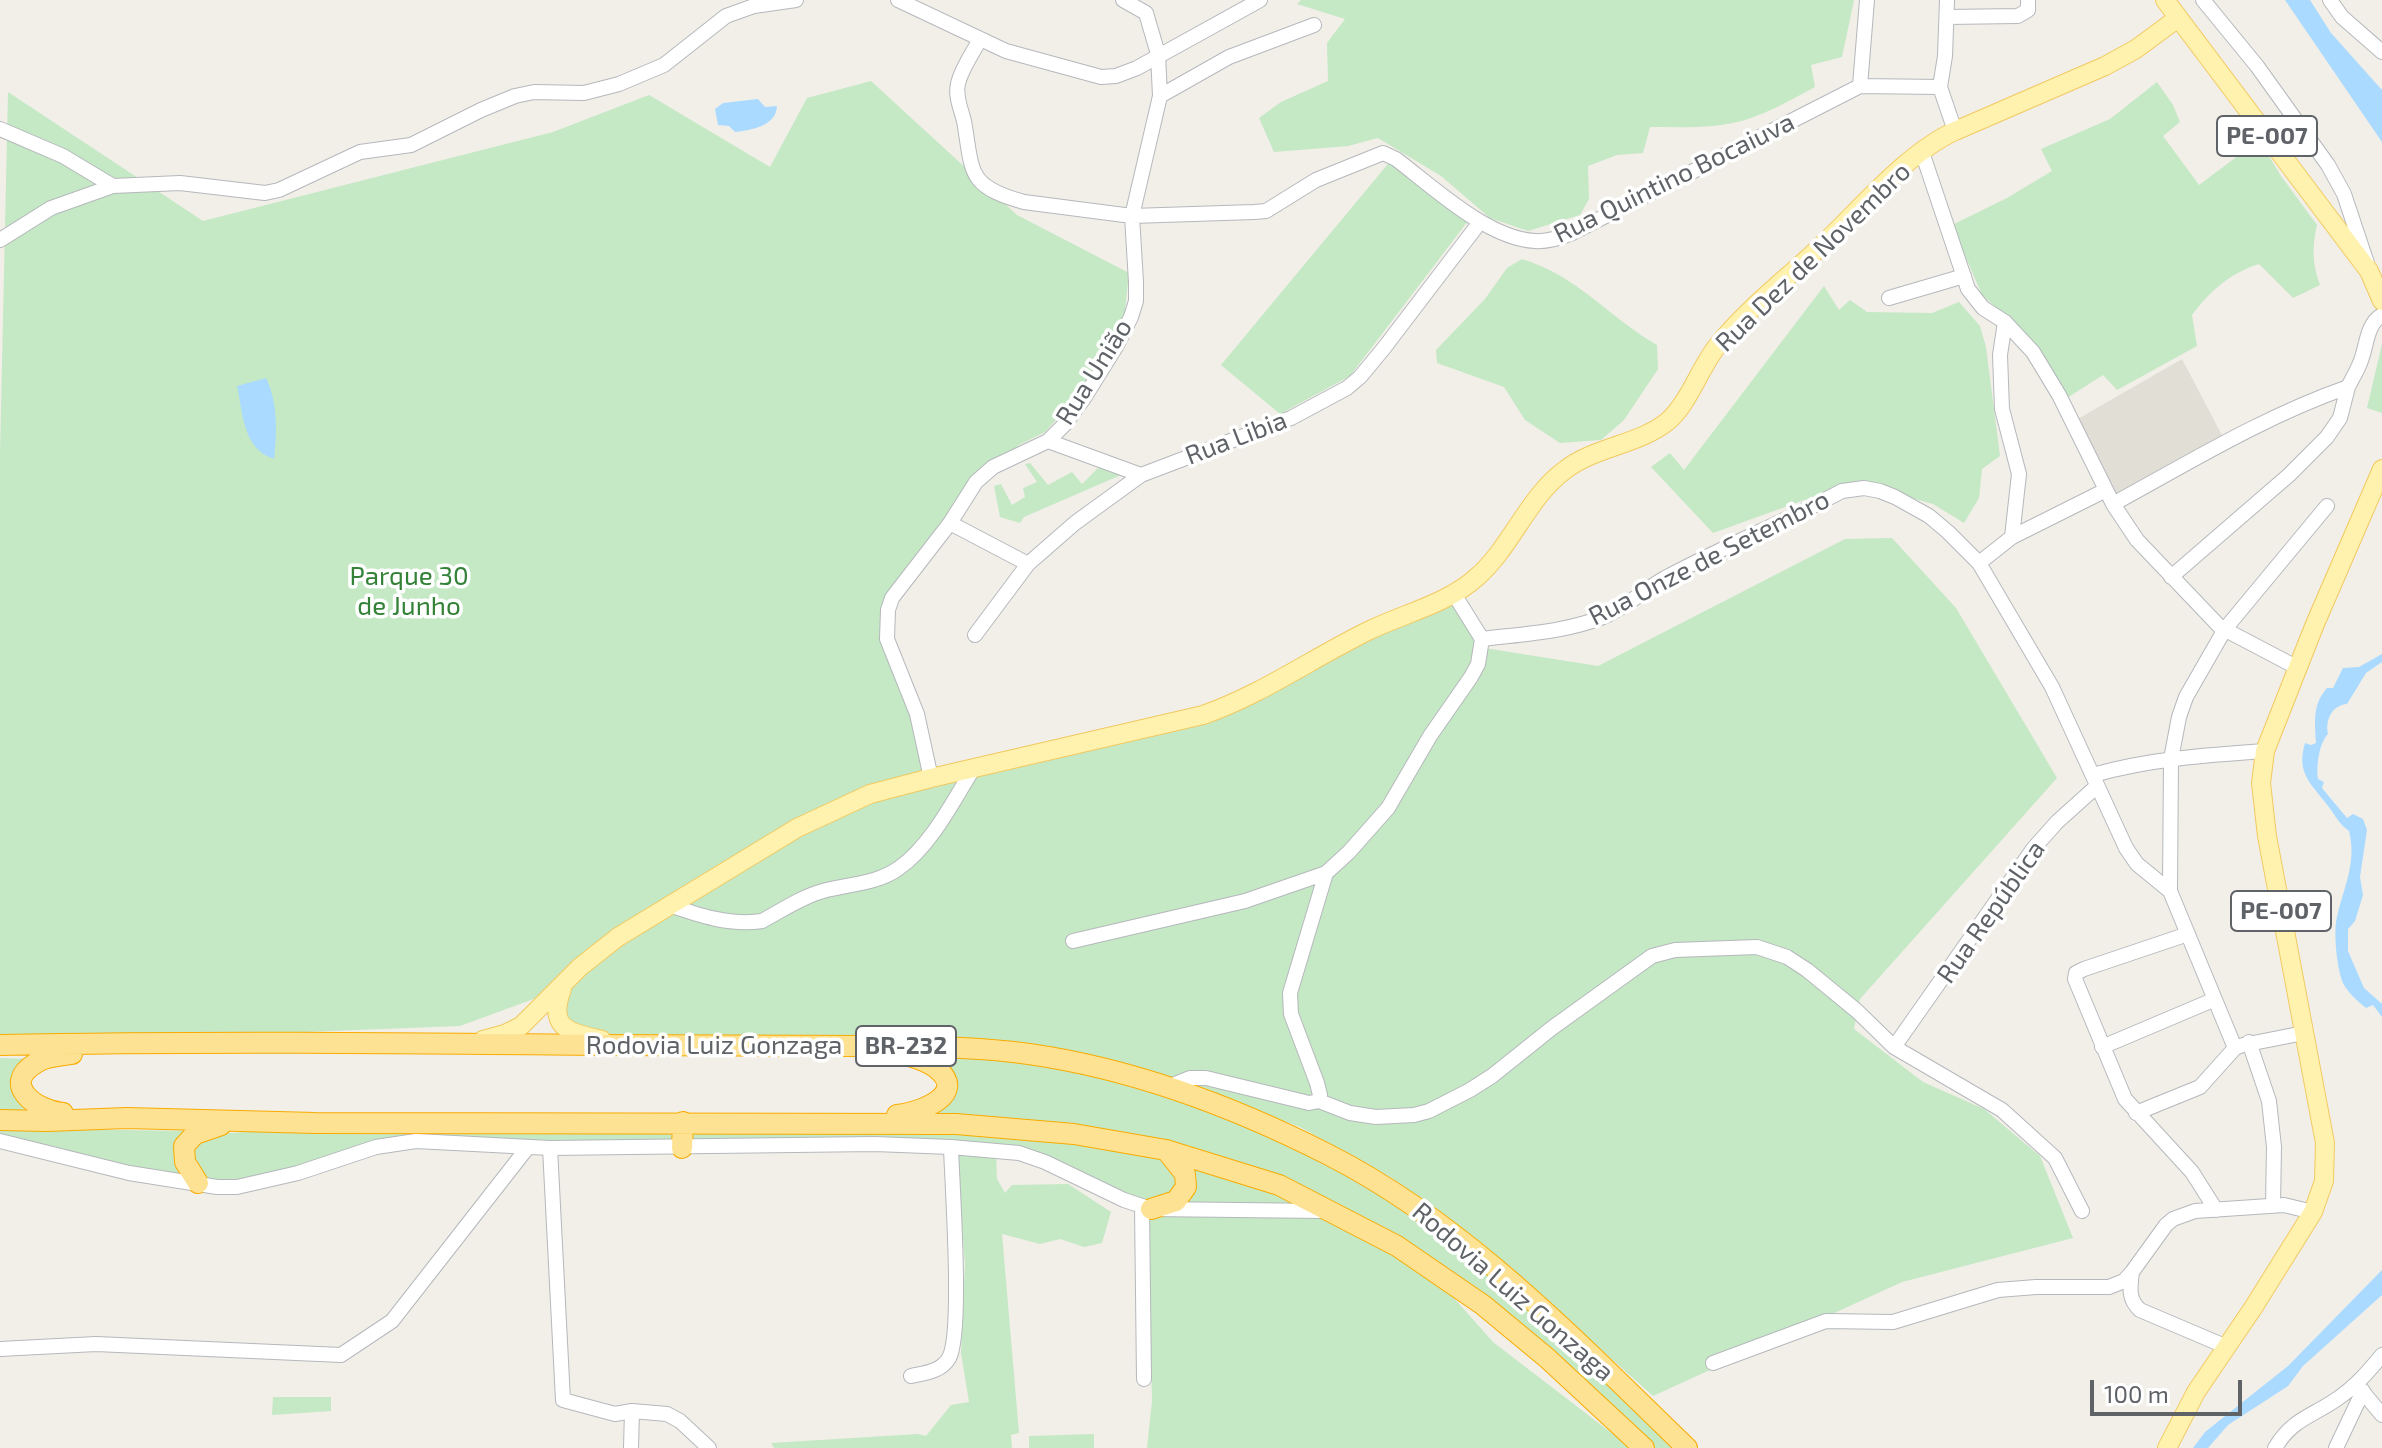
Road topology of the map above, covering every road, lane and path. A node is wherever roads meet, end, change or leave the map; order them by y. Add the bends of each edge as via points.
1 (796, 0) edge
2 (898, 0) edge
3 (1123, 0) edge
4 (1155, 0) edge
5 (1260, 0) edge
6 (1867, 0) edge
7 (1947, 0) edge
8 (2028, 0) edge
9 (2165, 0) edge
10 (2203, 0) edge
11 (2330, 0) edge
12 (1146, 13) junction
13 (1947, 17) junction
14 (2178, 18) junction
15 (1314, 25) dead end
16 (980, 39) junction
17 (2382, 52) edge
18 (1158, 54) junction
19 (1860, 86) junction
20 (1940, 87) junction
21 (1160, 96) junction
22 (0, 129) edge
23 (1955, 131) junction
24 (1922, 152) junction
25 (113, 186) junction
26 (1132, 216) junction
27 (1480, 222) junction
28 (0, 240) edge
29 (2369, 271) junction
30 (1964, 276) junction
31 (1889, 298) dead end
32 (2382, 301) edge
33 (2382, 315) edge
34 (2005, 322) junction
35 (2348, 387) junction
36 (1048, 441) junction
37 (2382, 469) edge
38 (1141, 475) junction
39 (2106, 490) junction
40 (2113, 504) junction
41 (2327, 506) dead end
42 (950, 523) junction
43 (2012, 537) junction
44 (1979, 563) junction
45 (1028, 564) junction
46 (2171, 577) junction
47 (1454, 594) junction
48 (2225, 629) junction
49 (975, 635) dead end
50 (1482, 639) junction
51 (2298, 668) junction
52 (2265, 751) junction
53 (2171, 759) junction
54 (973, 769) junction
55 (931, 778) junction
56 (2095, 781) junction
57 (1326, 873) junction
58 (2170, 891) junction
59 (669, 905) junction
60 (2188, 934) junction
61 (1073, 941) dead end
62 (565, 982) junction
63 (2213, 1000) junction
64 (2304, 1033) junction
65 (119, 1043) junction
66 (469, 1044) junction
67 (0, 1045) edge
68 (620, 1045) junction
69 (2242, 1045) junction
70 (877, 1046) junction
71 (1894, 1047) junction
72 (2102, 1047) junction
73 (1168, 1087) junction
74 (1319, 1101) junction
75 (2136, 1113) junction
76 (127, 1118) junction
77 (0, 1120) edge
78 (230, 1122) junction
79 (683, 1122) junction
80 (842, 1123) junction
81 (0, 1141) edge
82 (528, 1147) junction
83 (951, 1147) junction
84 (550, 1148) junction
85 (682, 1148) junction
86 (1166, 1150) junction
87 (198, 1183) junction
88 (2273, 1205) junction
89 (1147, 1208) junction
90 (2216, 1210) junction
91 (1330, 1211) junction
92 (2082, 1211) dead end
93 (2313, 1212) junction
94 (2132, 1272) junction
95 (2227, 1347) junction
96 (0, 1349) edge
97 (2382, 1355) edge
98 (1713, 1363) dead end
99 (911, 1376) dead end
100 (1144, 1379) dead end
101 (2360, 1388) junction
102 (632, 1411) junction
103 (2382, 1415) edge
104 (631, 1448) edge
105 (709, 1448) edge
106 (1644, 1448) edge
107 (1687, 1448) edge
108 (2167, 1448) edge
109 (2275, 1448) edge
110 (2336, 1448) edge

1 - 25 street via 726,16 664,65 619,84 584,93 515,96 411,145 360,152 279,190 248,192 180,183
2 - 16 street
3 - 12 street
4 - 12 street
5 - 18 street
6 - 19 street
7 - 13 street
8 - 13 street via 2028,10 2018,16
9 - 14 main road, PE-007
10 - 29 street via 2328,165 2344,194
11 - 17 street
12 - 18 street, Rua União
13 - 20 street
14 - 23 main road, Rua Dez de Novembro via 2105,66
14 - 29 main road, PE-007
15 - 21 street via 1229,57
16 - 18 street via 1025,58 1101,77 1126,74
16 - 26 street, Rua Quintino Bocaiuva via 957,90 973,172 995,192 1024,202
18 - 21 street, Rua União
19 - 20 street, Rua Quintino Bocaiuva
19 - 27 street, Rua Quintino Bocaiuva via 1559,238 1526,241
20 - 23 street
21 - 26 street, Rua União
22 - 25 street via 63,156
23 - 24 main road, Rua Dez de Novembro
24 - 30 street
24 - 47 main road, Rua Dez de Novembro via 1726,336 1670,420 1563,471 1491,564
25 - 28 street via 51,208
26 - 27 street, Rua Quintino Bocaiuva via 1266,211 1316,180 1383,153
26 - 36 street, Rua União via 1136,291 1131,317 1084,398
27 - 38 street, Rua Libia via 1347,388 1291,418
29 - 32 main road, PE-007
30 - 31 street
30 - 34 street via 1974,298
33 - 35 street via 2372,325
34 - 39 street via 2045,370
34 - 43 street via 2002,409 2019,474
35 - 40 street via 2256,425
35 - 46 street via 2340,418 2327,437
36 - 38 street
36 - 42 street, Rua União via 993,467
37 - 51 main road, PE-007
38 - 45 street, Rua Libia
39 - 40 street
39 - 43 street
40 - 46 street
41 - 48 street
42 - 45 street
42 - 55 street, Rua União via 892,598 886,624 917,714
43 - 44 street
44 - 50 street, Rua Onze de Setembro via 1929,516 1880,491 1853,489 1702,559 1603,617
44 - 56 street, Rua Onze de Setembro via 2040,664
45 - 49 street, Rua Libia
46 - 48 street
47 - 50 street
47 - 54 main road, Rua Dez de Novembro via 1370,630 1219,709
48 - 51 street
48 - 53 street via 2186,697
50 - 57 street via 1471,677 1388,808
51 - 52 main road, PE-007
52 - 53 street
52 - 64 main road, PE-007 via 2261,783 2266,826
53 - 56 street via 2135,764
53 - 58 street
54 - 55 main road, Rua Dez de Novembro
54 - 59 street via 937,825 892,873 811,895 754,922 702,916
55 - 59 main road, Rua Dez de Novembro via 870,794 811,821
56 - 58 street, Rua Onze de Setembro via 2130,855
56 - 71 street, Rua República via 2033,849
57 - 61 street via 1245,901
57 - 74 street via 1290,993 1291,1014
58 - 60 street
59 - 62 main road, Rua Dez de Novembro via 618,937
60 - 63 street
60 - 72 street via 2075,976
62 - 66 main road, Rua Dez de Novembro via 516,1029
62 - 68 main road via 557,1006 562,1025 572,1033
63 - 69 street
63 - 72 street
64 - 69 street
64 - 93 main road, PE-007 via 2325,1143 2324,1181
65 - 66 highway, Rodovia Luiz Gonzaga / BR-232
65 - 67 highway, Rodovia Luiz Gonzaga / BR-232
65 - 76 highway via 36,1062 24,1072 23,1089 28,1100 46,1110
66 - 68 highway, Rodovia Luiz Gonzaga / BR-232
68 - 70 highway, Rodovia Luiz Gonzaga / BR-232
69 - 75 street via 2200,1087
69 - 88 street via 2269,1101
70 - 73 highway, Rodovia Luiz Gonzaga / BR-232 via 1031,1054
70 - 80 highway, BR-232 via 934,1066 946,1083 944,1094 913,1113
71 - 74 street via 1807,970 1769,950 1675,950 1636,966 1501,1069 1443,1105 1414,1115 1376,1117
71 - 92 street via 2002,1110 2055,1158
72 - 75 street
73 - 74 street via 1206,1078
73 - 107 highway, Rodovia Luiz Gonzaga / BR-232 via 1330,1155 1402,1196 1547,1313
75 - 90 street via 2192,1172
76 - 77 highway, Rodovia Luiz Gonzaga / BR-232
76 - 78 highway, Rodovia Luiz Gonzaga / BR-232
78 - 79 highway, Rodovia Luiz Gonzaga / BR-232
78 - 87 highway via 195,1134 184,1146 185,1162
79 - 80 highway, Rodovia Luiz Gonzaga / BR-232
79 - 85 highway
80 - 86 highway, Rodovia Luiz Gonzaga / BR-232 via 990,1126
81 - 87 street via 129,1173
82 - 84 street
82 - 87 street via 393,1143 260,1184
82 - 96 street via 392,1321 341,1355 96,1344
83 - 85 street
83 - 89 street via 1034,1157
83 - 99 street via 953,1345 942,1366
84 - 85 street
84 - 102 street via 563,1400 610,1413
86 - 89 highway via 1185,1174 1186,1187 1176,1201
86 - 91 highway, Rodovia Luiz Gonzaga / BR-232 via 1279,1185
88 - 90 street
88 - 93 street
89 - 91 street
89 - 100 street
90 - 94 street via 2173,1219
91 - 106 highway, Rodovia Luiz Gonzaga / BR-232 via 1397,1246 1483,1305
93 - 95 main road, PE-007
94 - 95 street via 2130,1293 2140,1310
94 - 98 street via 2109,1287 1998,1290 1893,1322 1826,1321
95 - 108 main road, PE-007
97 - 101 street
101 - 103 street
101 - 109 street via 2294,1423
101 - 110 street
102 - 104 street
102 - 105 street via 674,1416

